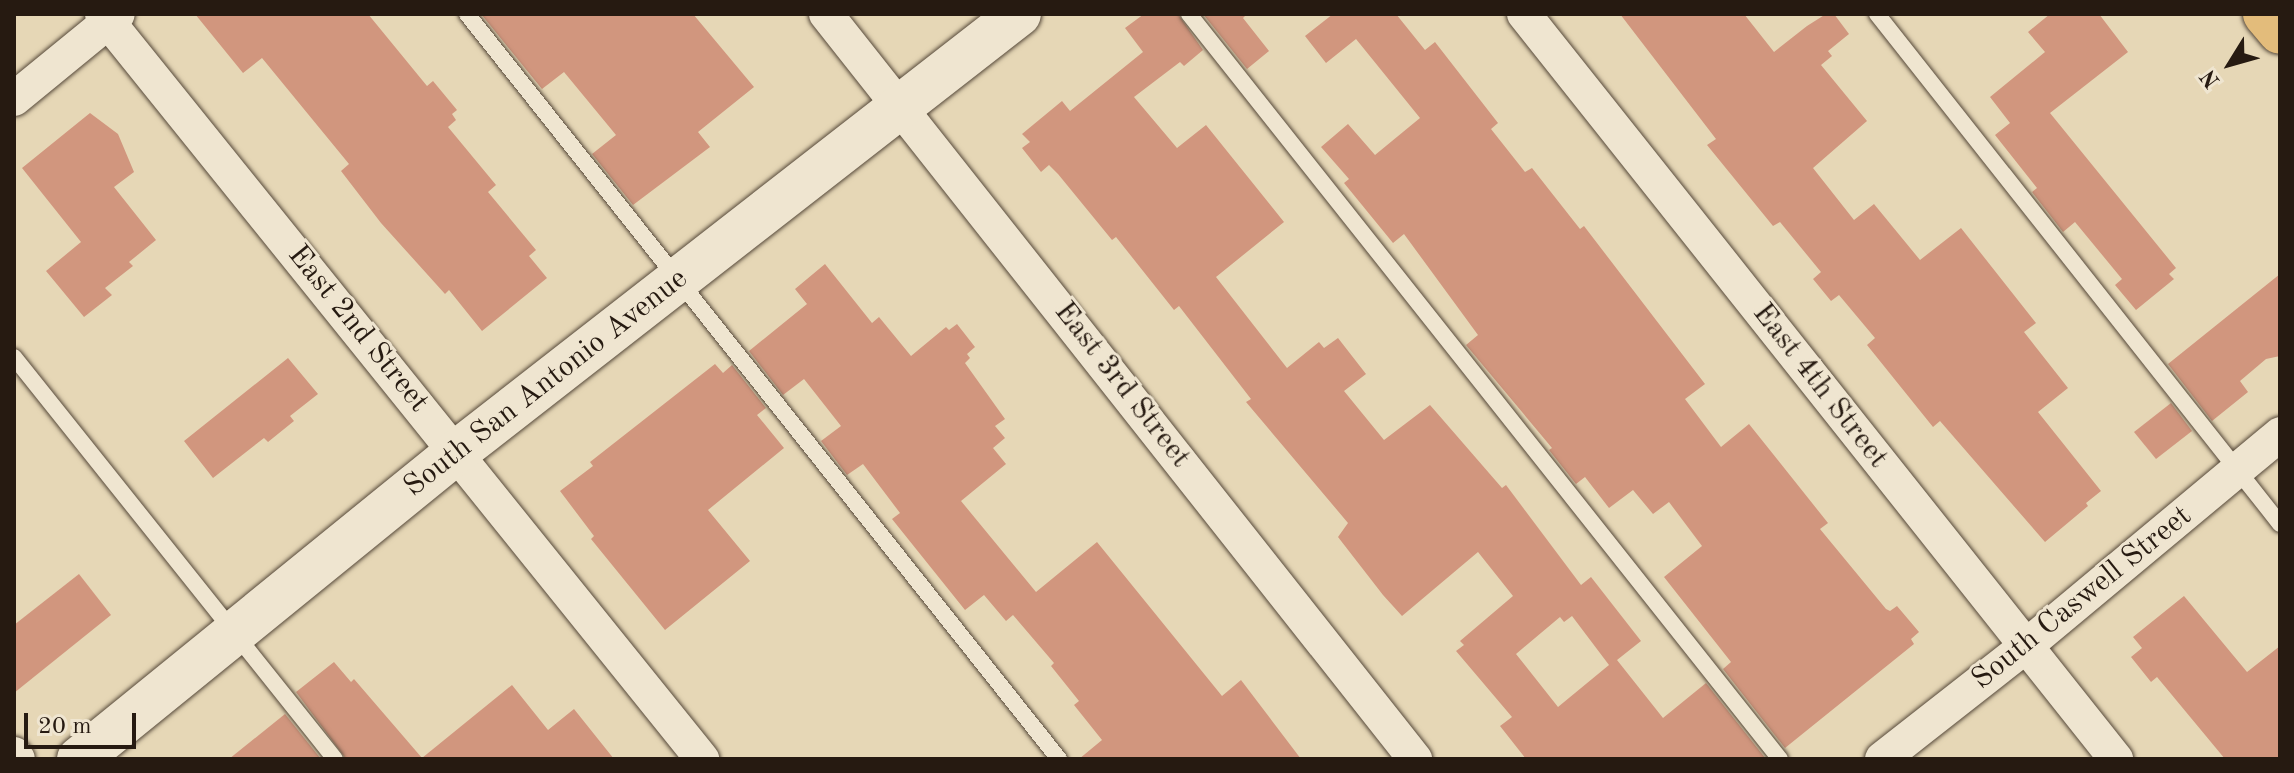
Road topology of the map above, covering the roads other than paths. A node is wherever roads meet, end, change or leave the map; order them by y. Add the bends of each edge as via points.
1 (467, 14) edge
2 (826, 14) edge
3 (1019, 14) edge
4 (1189, 14) edge
5 (1524, 14) edge
6 (1877, 14) edge
7 (2265, 14) edge
8 (110, 17) edge
9 (2280, 32) edge
10 (14, 99) edge
11 (901, 106) junction
12 (678, 280) junction
13 (14, 357) edge
14 (2280, 434) edge
15 (458, 451) junction
16 (2236, 470) junction
17 (2280, 524) edge
18 (234, 633) junction
19 (2026, 646) junction
20 (14, 754) edge
21 (18, 759) edge
22 (79, 759) edge
23 (335, 759) edge
24 (702, 759) edge
25 (1059, 759) edge
26 (1415, 759) edge
27 (1780, 759) edge
28 (1882, 759) edge
29 (2116, 759) edge

1 - 12 lane
2 - 11 street, East 3rd Street
3 - 11 main road, South San Antonio Avenue
4 - 27 lane
5 - 19 street, East 4th Street
6 - 16 lane
7 - 9 main road
8 - 10 street
8 - 15 street, East 2nd Street
11 - 12 main road, South San Antonio Avenue
11 - 26 street, East 3rd Street
12 - 15 main road, South San Antonio Avenue
12 - 25 lane
13 - 18 lane
14 - 16 street, South Caswell Street
15 - 18 main road, South San Antonio Avenue
15 - 24 street, East 2nd Street
16 - 17 lane
16 - 19 street, South Caswell Street
18 - 22 main road, South San Antonio Avenue
18 - 23 lane
19 - 28 street, South Caswell Street
19 - 29 street, East 4th Street
20 - 21 street

